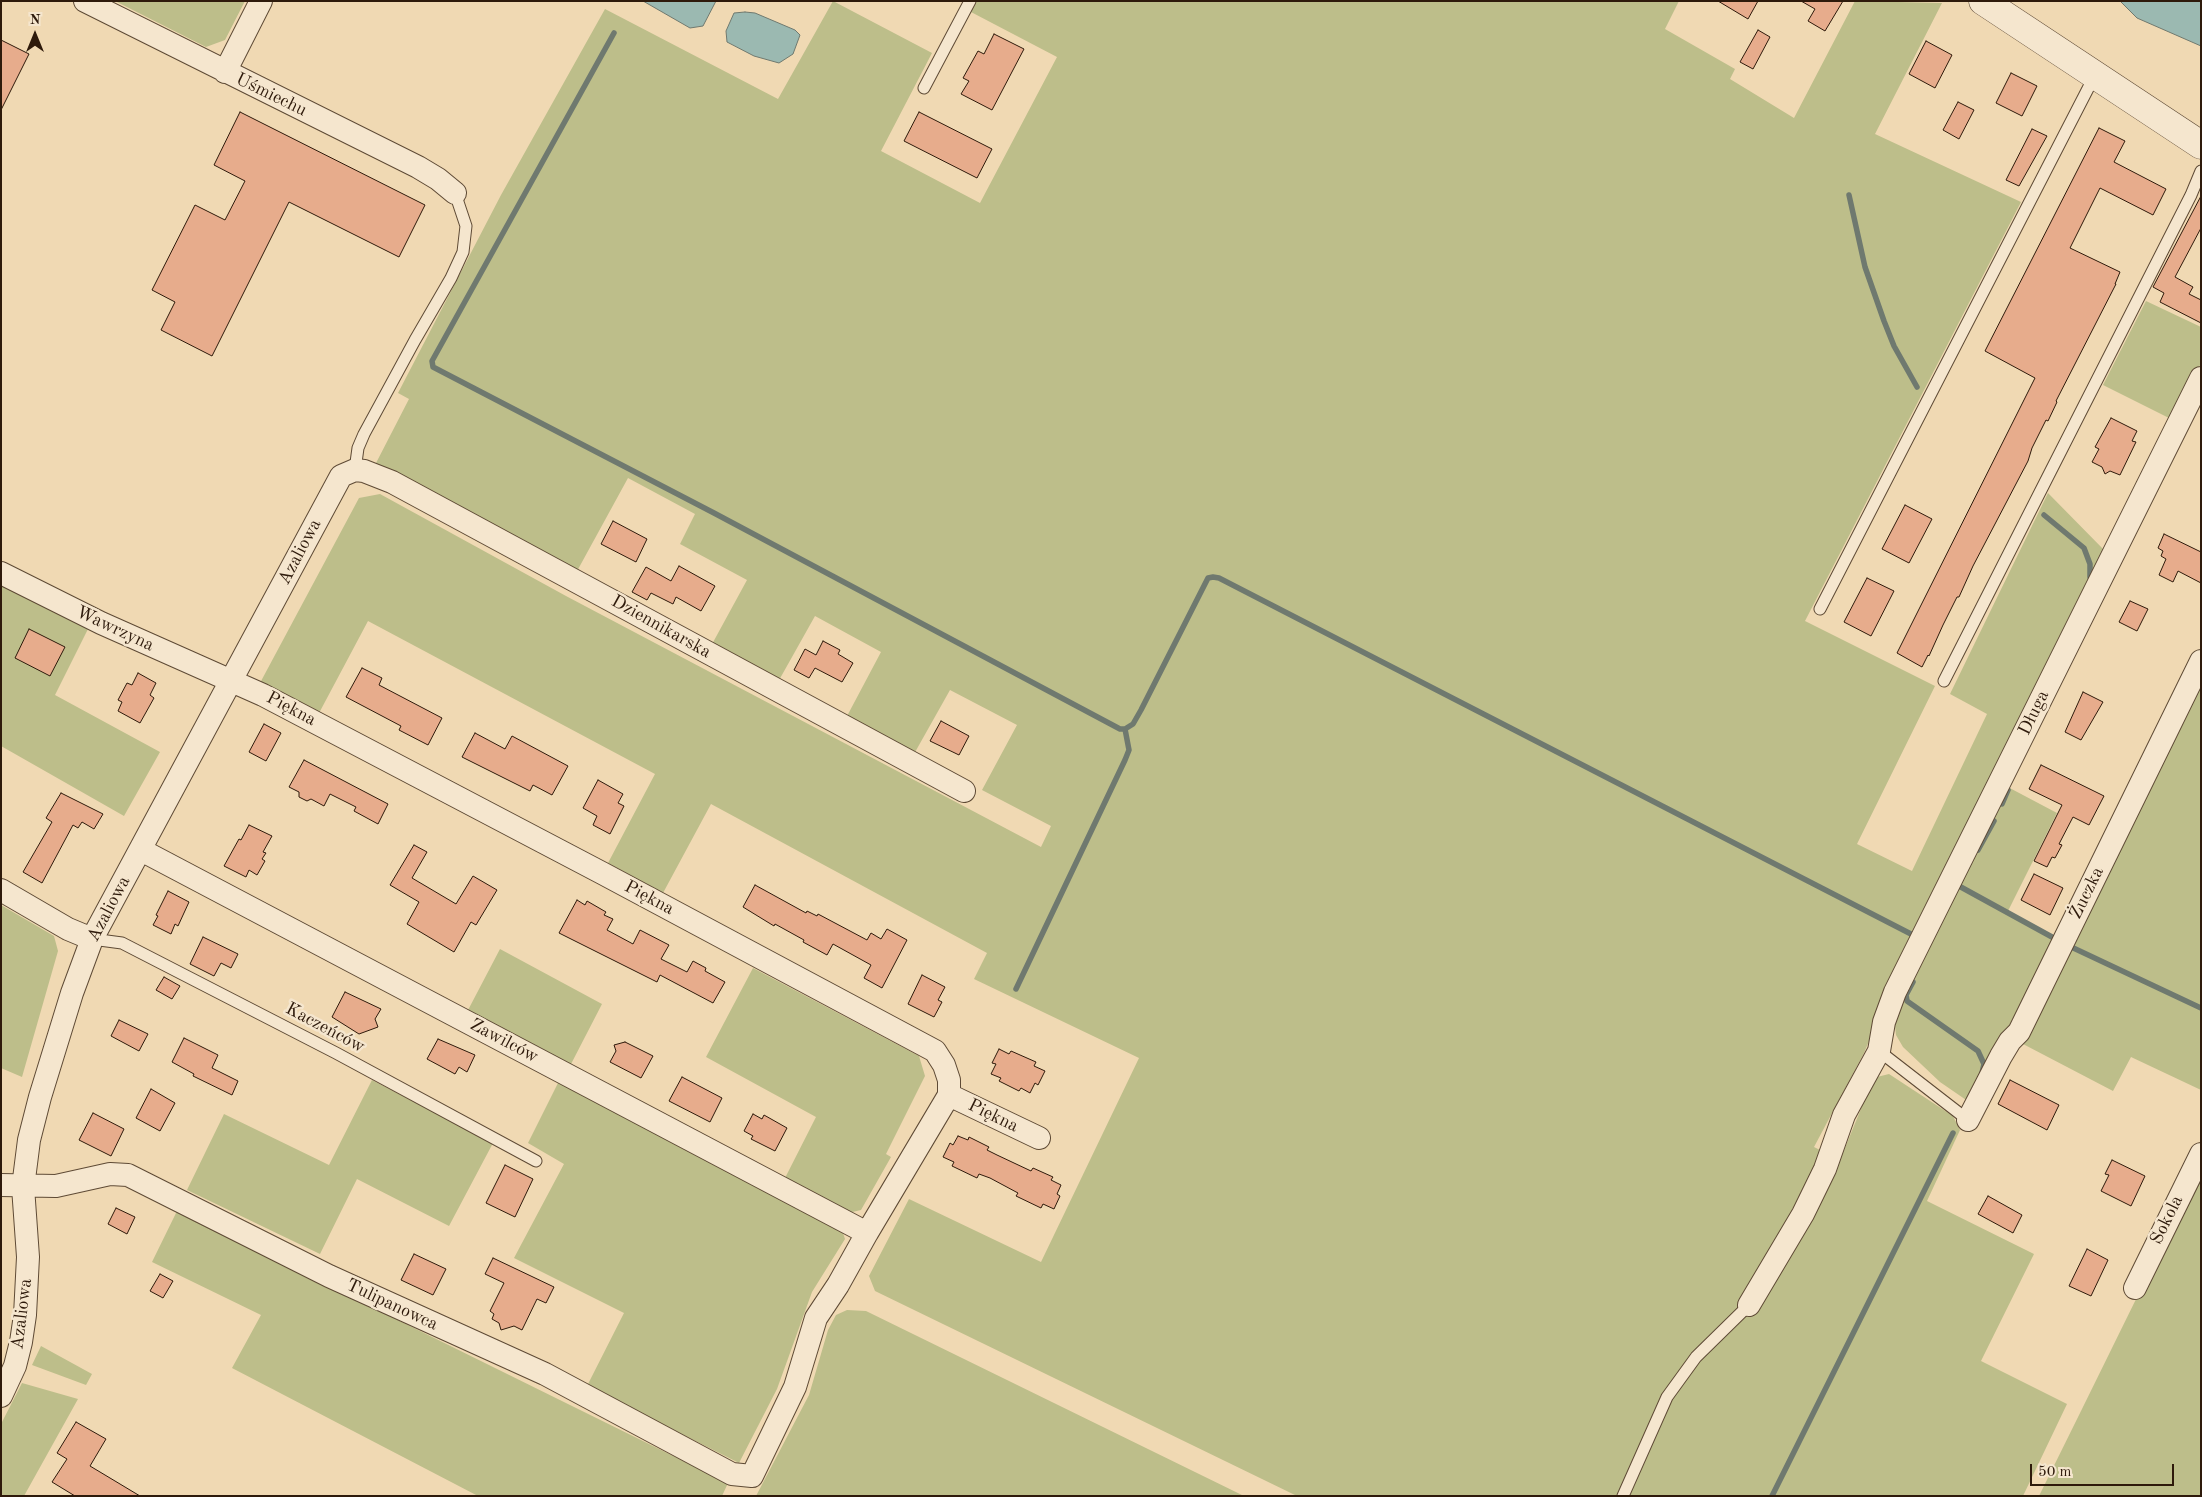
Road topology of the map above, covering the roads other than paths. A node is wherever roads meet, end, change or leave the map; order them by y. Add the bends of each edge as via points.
1 (85, 1) edge
2 (261, 1) edge
3 (970, 1) edge
4 (1982, 1) edge
5 (225, 72) junction
6 (2095, 75) junction
7 (924, 88) dead end
8 (2201, 145) edge
9 (2201, 171) edge
10 (455, 193) joint
11 (2201, 378) edge
12 (355, 470) junction
13 (1, 573) edge
14 (1820, 609) dead end
15 (2201, 661) edge
16 (231, 680) junction
17 (1944, 681) dead end
18 (964, 791) dead end
19 (140, 850) junction
20 (1, 890) edge
21 (92, 939) junction
22 (1879, 1051) junction
23 (949, 1095) junction
24 (1968, 1120) joint
25 (1039, 1138) dead end
26 (2201, 1154) edge
27 (536, 1162) dead end
28 (12, 1186) edge
29 (867, 1232) junction
30 (2135, 1288) dead end
31 (1749, 1305) joint
32 (1, 1396) edge
33 (1623, 1496) edge

1 - 5 street, Uśmiechu
2 - 5 street
3 - 7 lane
4 - 6 street
5 - 10 street, Uśmiechu via 418,167
6 - 8 street
6 - 14 lane
9 - 17 lane
10 - 12 lane via 466,226 464,252 364,434
11 - 22 street, Długa via 1895,992 1884,1022
12 - 16 street, Azaliowa via 341,476
12 - 18 street, Dziennikarska via 370,472 459,517
13 - 16 street, Wawrzyna via 101,623
15 - 24 street, Żuczka via 2018,1032 2001,1056
16 - 19 street, Azaliowa
16 - 23 street, Piękna via 594,868 935,1051 949,1080
19 - 21 street, Azaliowa
19 - 29 street, Zawilców
20 - 21 street via 68,929
21 - 27 lane, Kaczeńców via 122,943 336,1053
21 - 28 street, Azaliowa
22 - 24 lane
22 - 31 street, Długa via 1844,1115 1803,1214
23 - 25 street, Piękna
23 - 29 street
26 - 30 street, Sokola
28 - 29 street, Tulipanowca via 56,1186 110,1174 128,1175 329,1276 544,1374 732,1474 752,1476 795,1387 816,1318
28 - 32 street, Azaliowa via 28,1257 26,1306 15,1366
31 - 33 lane via 1696,1358 1667,1396

